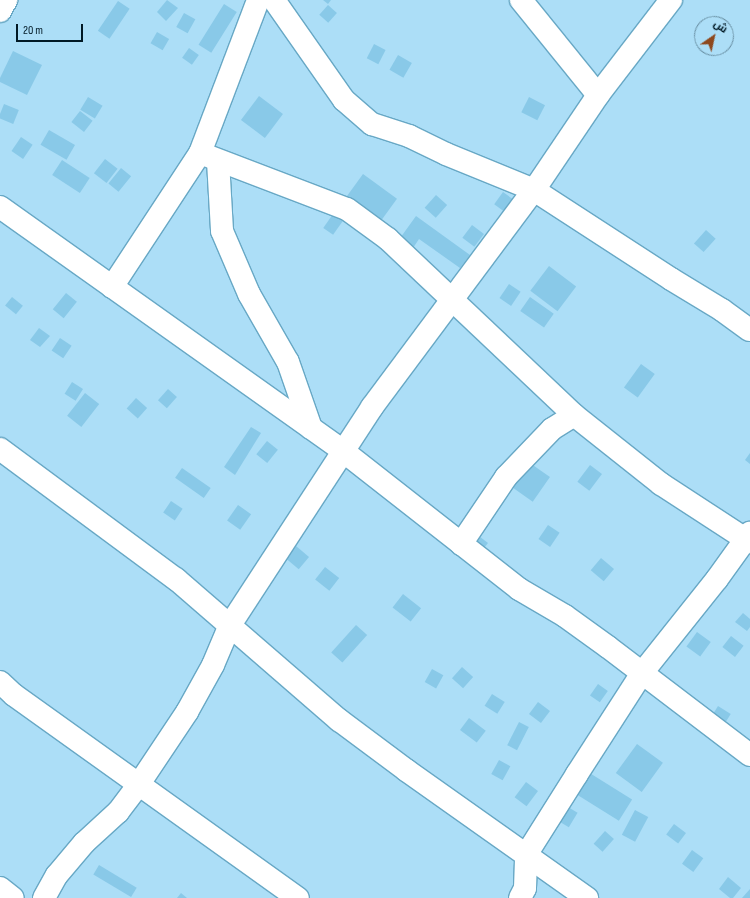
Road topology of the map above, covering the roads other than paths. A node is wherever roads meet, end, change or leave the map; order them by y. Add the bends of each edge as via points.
1 (6, 0) edge
2 (258, 0) edge
3 (274, 0) edge
4 (521, 0) edge
5 (671, 0) edge
6 (0, 11) edge
7 (598, 94) junction
8 (209, 157) junction
9 (534, 190) junction
10 (0, 206) edge
11 (112, 287) junction
12 (452, 301) junction
13 (750, 330) edge
14 (574, 415) junction
15 (310, 428) junction
16 (0, 449) edge
17 (343, 451) junction
18 (749, 538) edge
19 (461, 544) junction
20 (230, 625) junction
21 (642, 673) junction
22 (0, 682) edge
23 (750, 755) edge
24 (140, 784) junction
25 (526, 855) junction
26 (0, 888) edge
27 (13, 898) edge
28 (44, 898) edge
29 (298, 898) edge
30 (520, 898) edge
31 (587, 898) edge

1 - 6 street
2 - 8 street
3 - 9 street via 344,100 372,124 409,136
4 - 7 street
5 - 7 street
7 - 9 street
8 - 11 street
8 - 12 street via 347,209 388,239
8 - 15 street via 222,231 249,294 288,362
9 - 12 street
9 - 13 street
10 - 11 street
11 - 15 street
12 - 14 street
12 - 17 street via 372,407
14 - 18 street via 661,484
14 - 19 street via 552,430 506,477
15 - 17 street
16 - 20 street via 176,579
17 - 19 street
17 - 20 street
18 - 21 street
19 - 21 street via 519,589 565,616
20 - 24 street via 213,665 187,712
20 - 25 street via 339,720
21 - 23 street
21 - 25 street
22 - 24 street via 14,695
24 - 28 street via 118,812 84,843 57,875
24 - 29 street
25 - 30 street via 525,888
25 - 31 street
26 - 27 street

